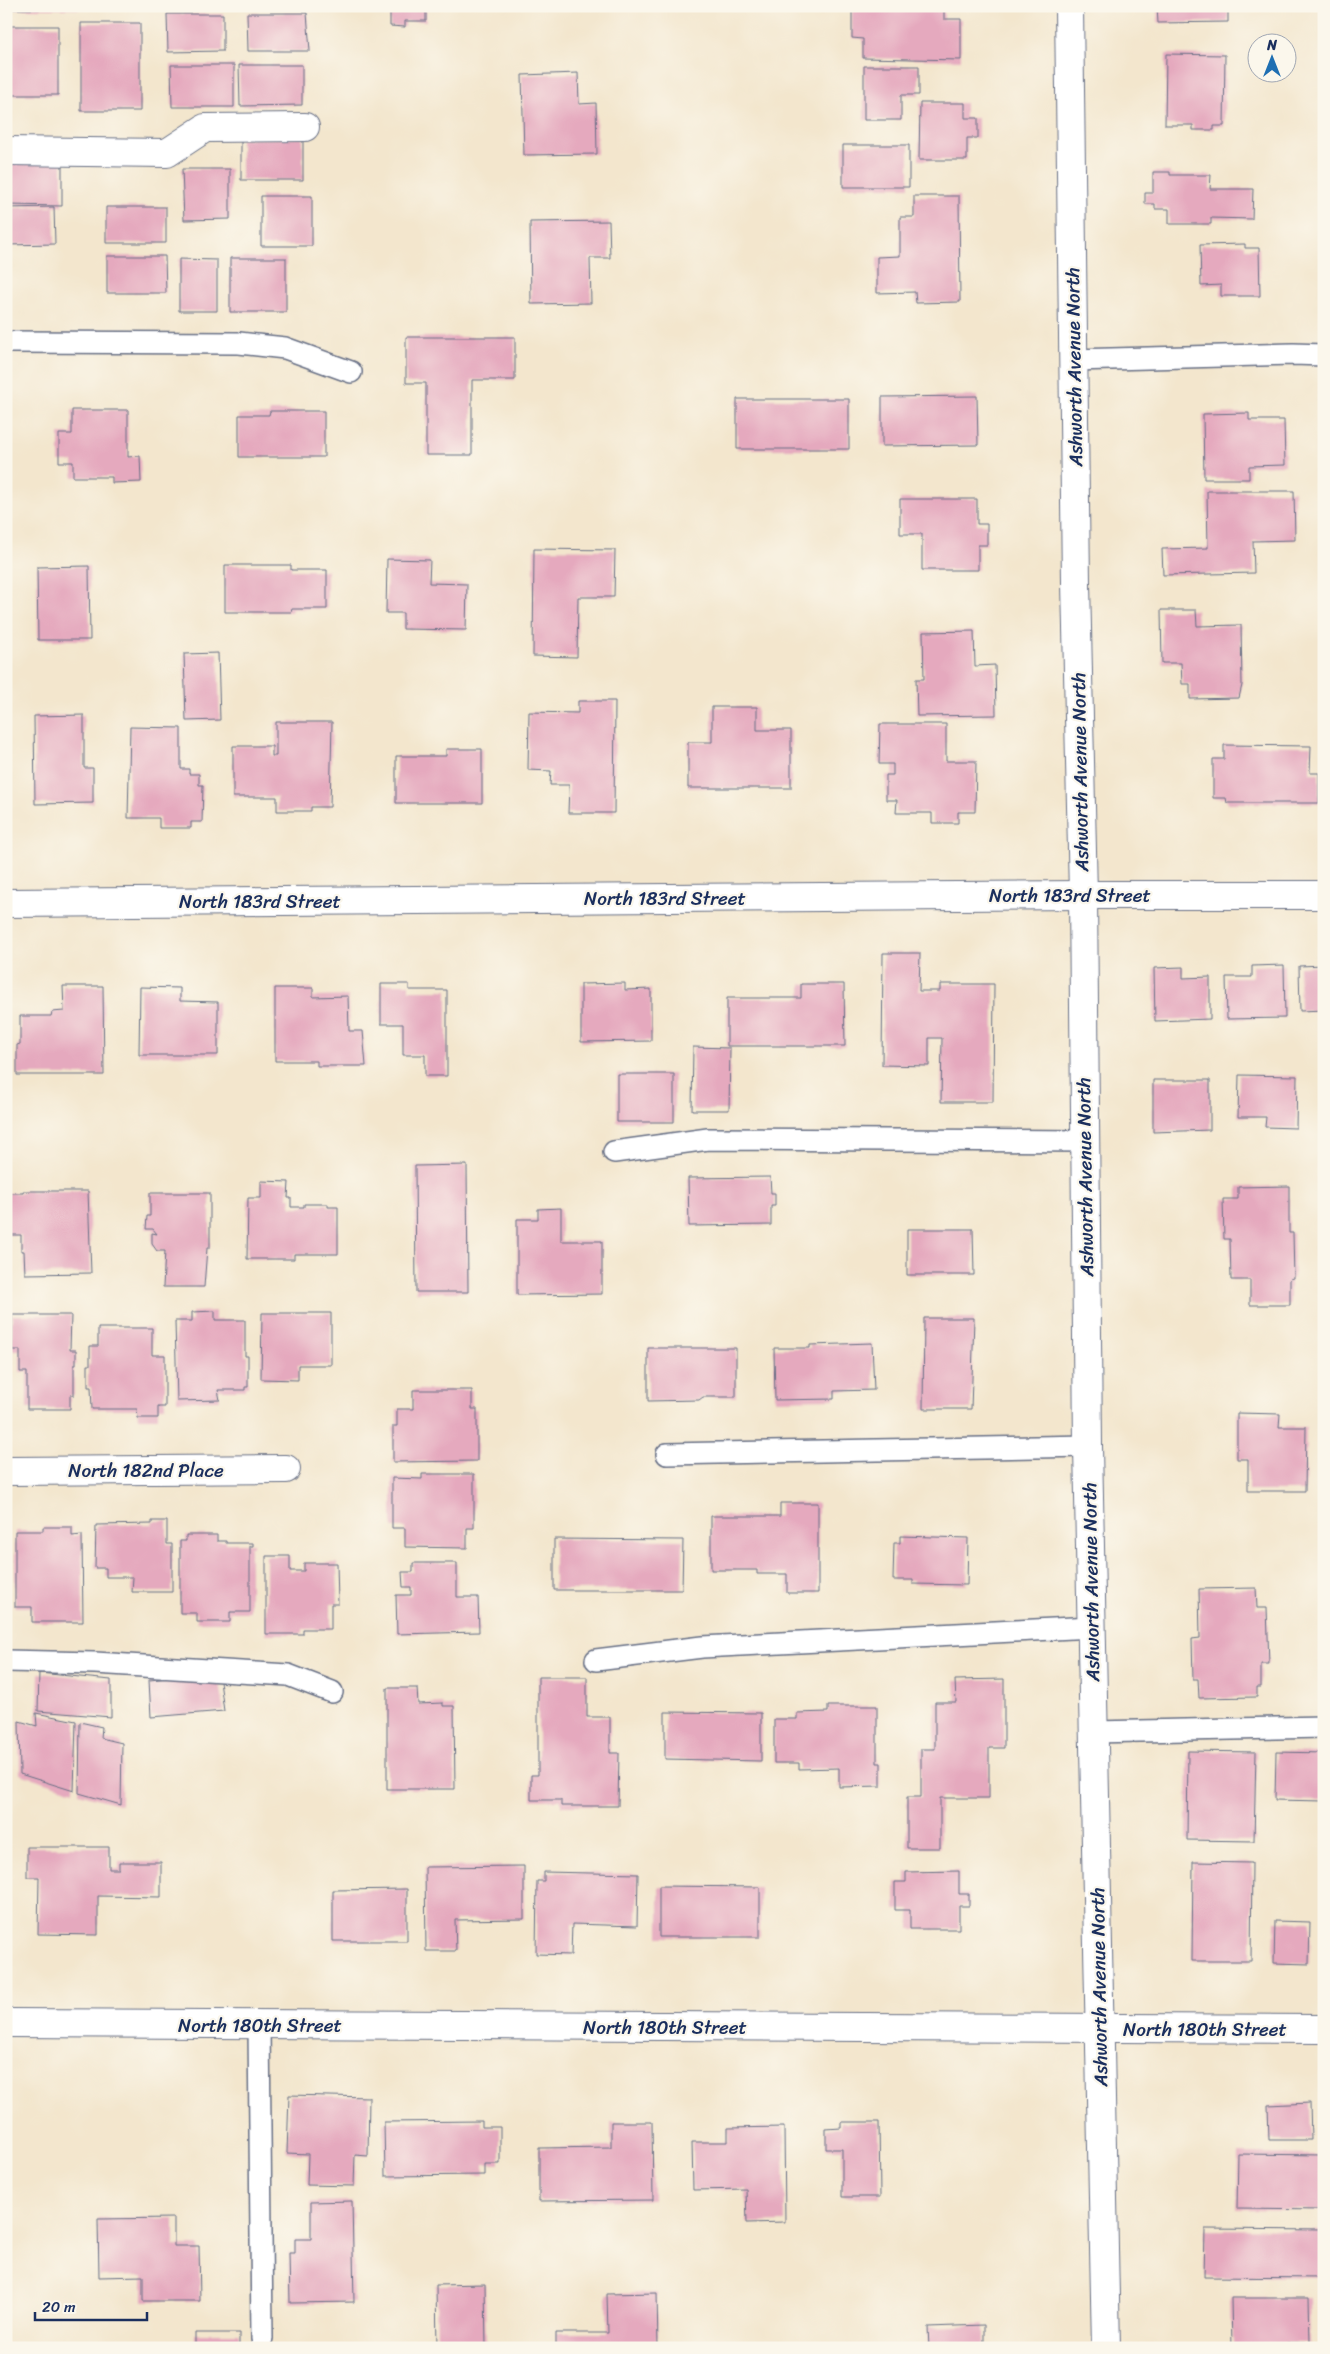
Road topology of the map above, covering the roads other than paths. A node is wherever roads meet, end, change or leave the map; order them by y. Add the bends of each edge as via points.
1 (1069, 6) edge
2 (305, 127) dead end
3 (6, 151) edge
4 (6, 342) edge
5 (1324, 355) edge
6 (1074, 360) junction
7 (351, 372) dead end
8 (1083, 895) junction
9 (1324, 895) edge
10 (6, 903) edge
11 (1085, 1141) junction
12 (614, 1152) dead end
13 (1088, 1446) junction
14 (667, 1454) dead end
15 (286, 1469) dead end
16 (6, 1470) edge
17 (1092, 1627) junction
18 (596, 1660) dead end
19 (6, 1661) edge
20 (332, 1692) dead end
21 (1324, 1727) edge
22 (1094, 1732) junction
23 (6, 2024) edge
24 (259, 2024) junction
25 (1100, 2029) junction
26 (1324, 2029) edge
27 (262, 2339) dead end
28 (1106, 2348) edge

1 - 6 street, Ashworth Avenue North
2 - 3 street via 205,128 167,153
4 - 7 lane via 239,343 285,348
5 - 6 lane
6 - 8 street, Ashworth Avenue North
8 - 9 street, North 183rd Street
8 - 10 street, North 183rd Street
8 - 11 street, Ashworth Avenue North
11 - 12 lane via 708,1139
11 - 13 street, Ashworth Avenue North
13 - 14 lane
13 - 17 street, Ashworth Avenue North
15 - 16 street, North 182nd Place
17 - 18 lane via 702,1647
17 - 22 street, Ashworth Avenue North
19 - 20 lane via 288,1675
21 - 22 lane
22 - 25 street, Ashworth Avenue North
23 - 24 street, North 180th Street
24 - 25 street, North 180th Street
24 - 27 lane
25 - 26 street, North 180th Street
25 - 28 street, Ashworth Avenue North

